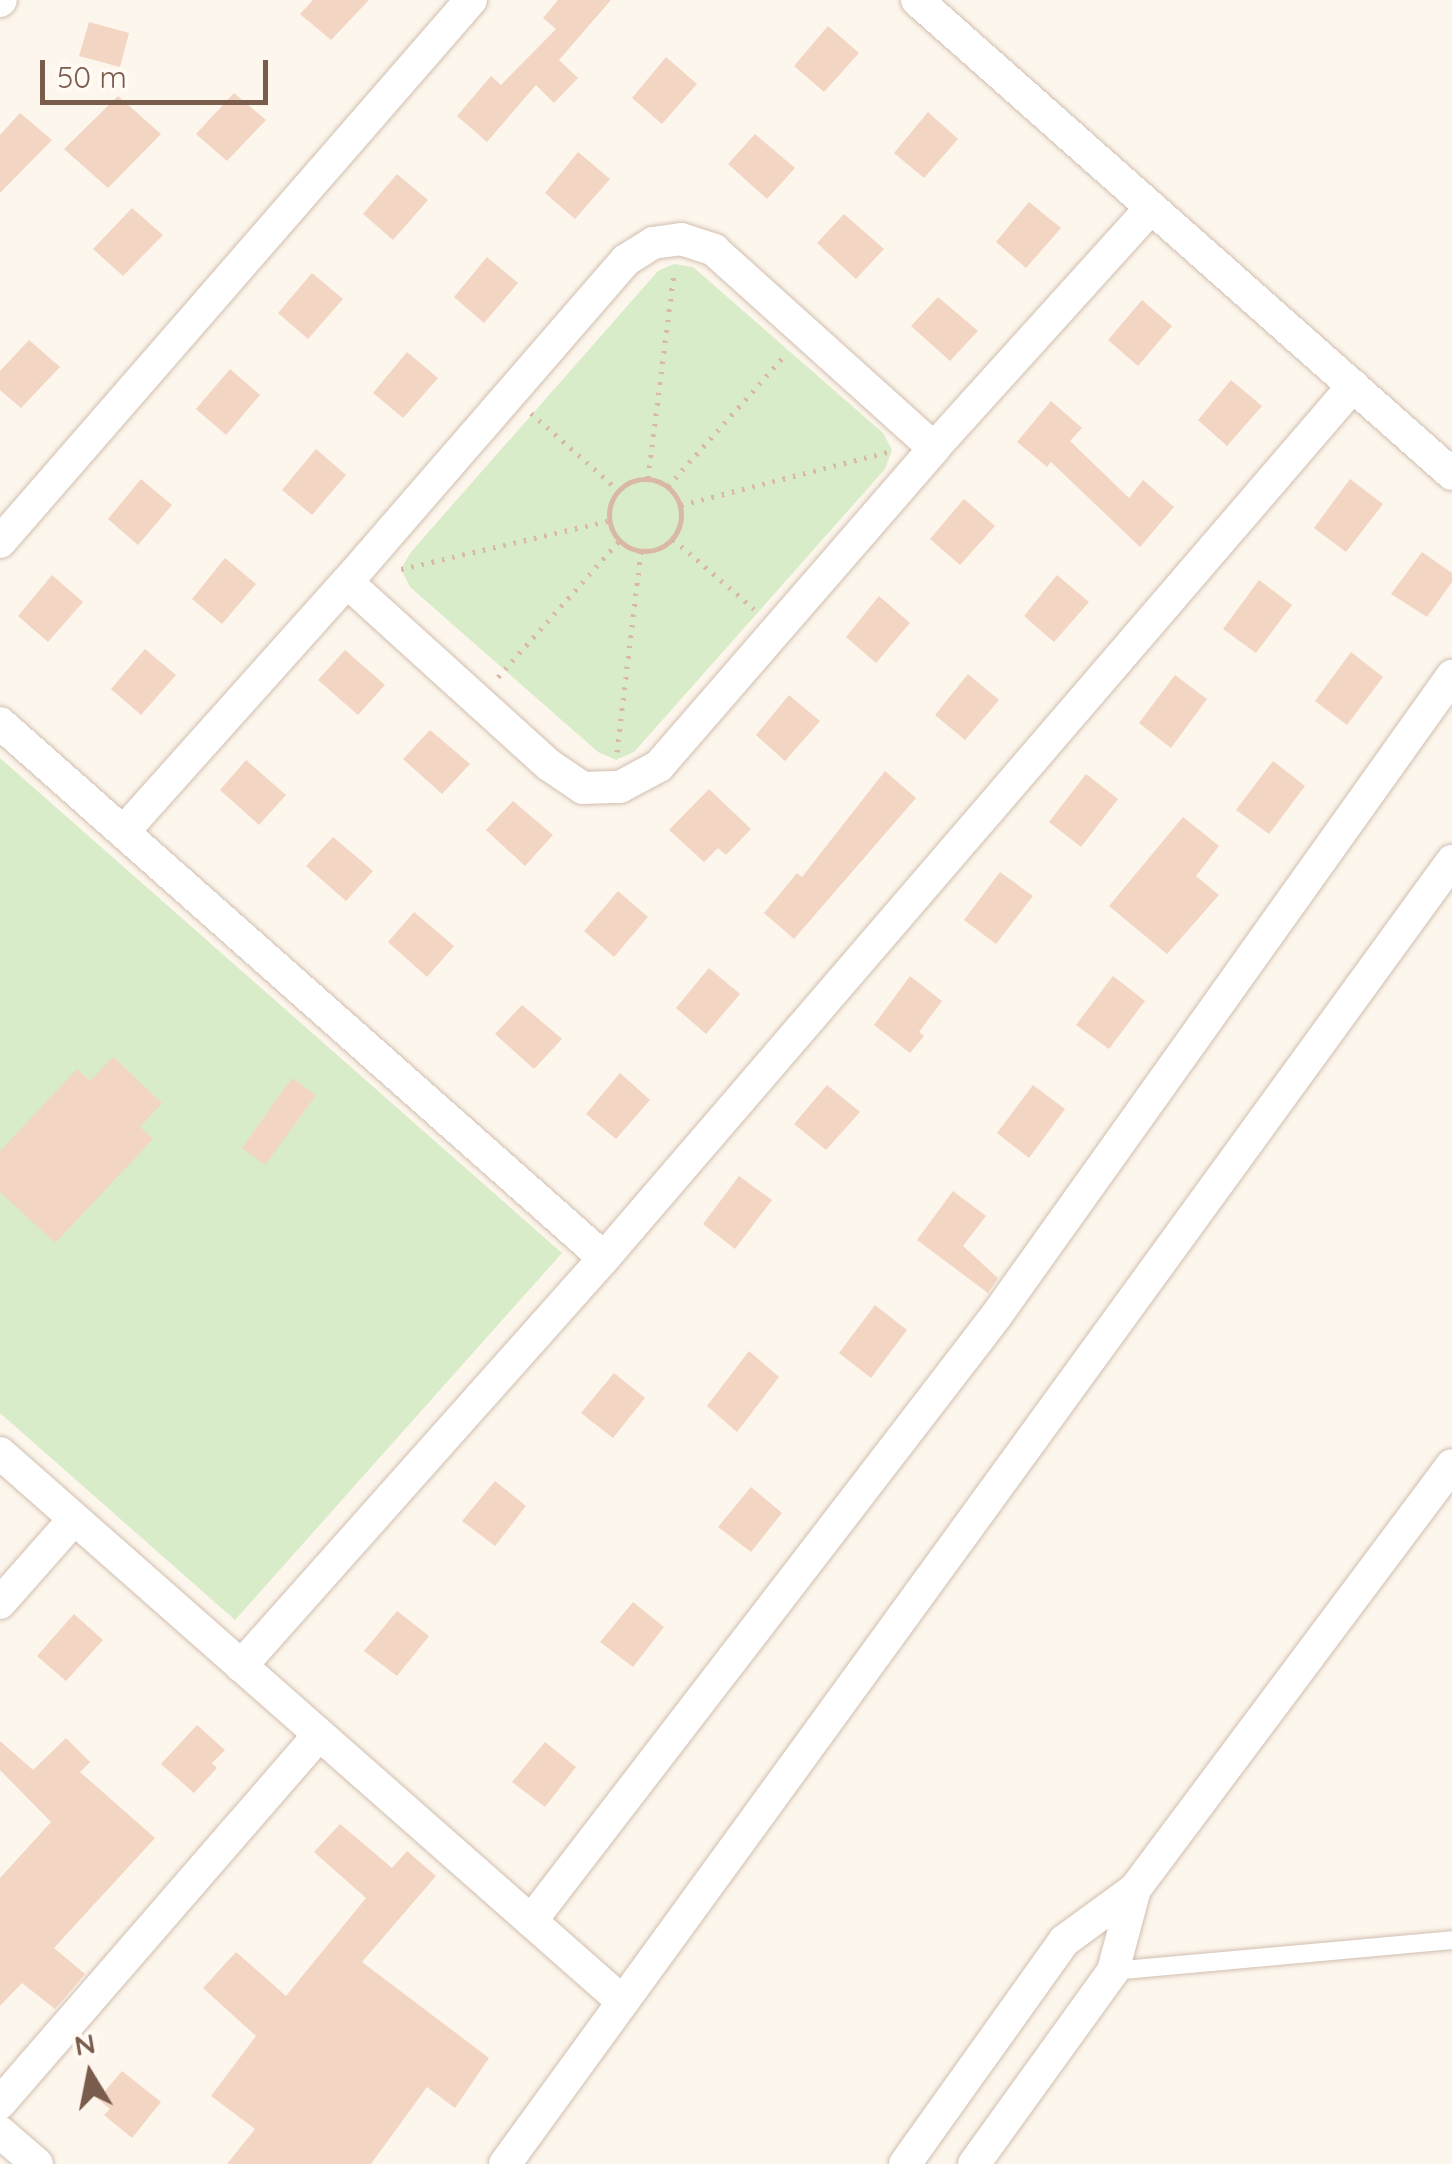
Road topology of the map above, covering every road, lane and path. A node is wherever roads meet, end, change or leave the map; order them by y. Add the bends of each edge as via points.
1 (471, 0) edge
2 (917, 0) edge
3 (1151, 208) junction
4 (674, 264) dead end
5 (805, 333) junction
6 (1353, 386) junction
7 (510, 395) junction
8 (934, 448) junction
9 (892, 450) dead end
10 (1452, 474) edge
11 (648, 478) junction
12 (668, 486) junction
13 (618, 490) junction
14 (681, 506) junction
15 (608, 521) junction
16 (674, 538) junction
17 (619, 541) junction
18 (0, 542) edge
19 (641, 552) junction
20 (401, 569) dead end
21 (347, 582) junction
22 (778, 630) junction
23 (1452, 676) edge
24 (477, 699) junction
25 (0, 722) edge
26 (616, 760) dead end
27 (125, 830) junction
28 (1452, 860) edge
29 (604, 1258) junction
30 (0, 1453) edge
31 (1452, 1465) edge
32 (74, 1518) junction
33 (0, 1603) edge
34 (241, 1666) junction
35 (319, 1735) junction
36 (1135, 1889) junction
37 (531, 1921) junction
38 (1452, 1940) edge
39 (1064, 1941) junction
40 (1113, 1971) junction
41 (623, 2002) junction
42 (0, 2103) edge
43 (0, 2132) edge
44 (37, 2164) edge
45 (505, 2164) edge
46 (905, 2164) edge
47 (974, 2164) edge

1 - 18 street
2 - 3 street
3 - 6 street
3 - 8 street
4 - 11 path
5 - 7 street via 714,250 680,239 653,243 626,260
5 - 8 street
5 - 12 path
6 - 10 street
6 - 29 street
7 - 13 path
7 - 21 street
8 - 22 street
9 - 14 path
11 - 12 path
11 - 13 path
12 - 14 path
13 - 15 path
14 - 16 path
15 - 17 path
15 - 20 path
16 - 19 path
16 - 22 path
17 - 19 path
17 - 24 path
19 - 26 path
21 - 24 street
21 - 27 street
22 - 24 street via 659,766 620,787 583,788
23 - 37 street via 996,1316
25 - 27 street
27 - 29 street
28 - 41 street
29 - 34 street
30 - 32 street
31 - 36 street
32 - 33 street
32 - 34 street
34 - 35 street
35 - 37 street
35 - 42 street
36 - 39 street
36 - 40 street
37 - 41 street
38 - 40 lane
39 - 40 street
39 - 46 street
40 - 47 street
41 - 45 street
43 - 44 street

